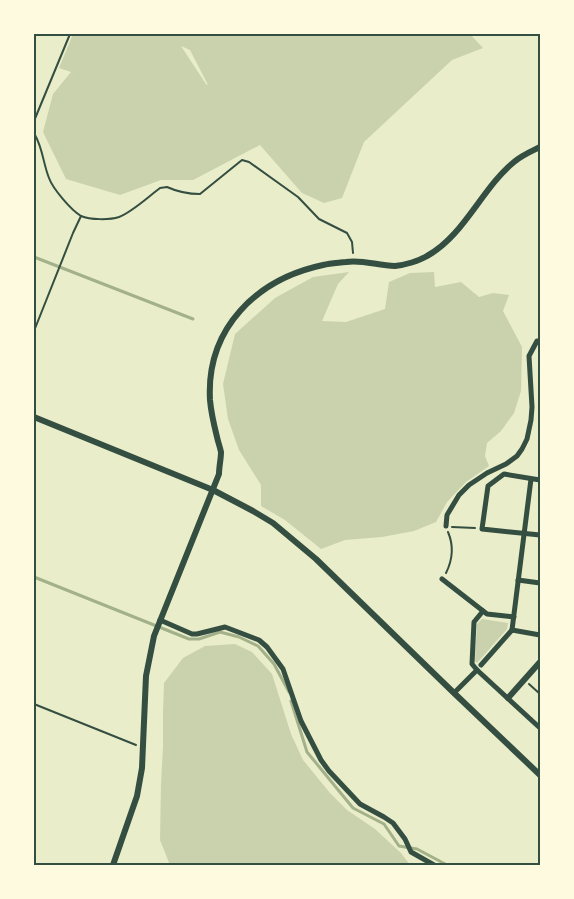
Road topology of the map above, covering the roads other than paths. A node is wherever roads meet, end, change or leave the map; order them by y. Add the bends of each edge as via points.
1 (540, 147) edge
2 (540, 340) edge
3 (34, 416) edge
4 (531, 479) junction
5 (540, 480) edge
6 (213, 490) junction
7 (446, 526) road end
8 (524, 533) junction
9 (540, 535) edge
10 (442, 579) road end
11 (518, 580) junction
12 (540, 583) edge
13 (483, 611) junction
14 (514, 618) junction
15 (160, 622) junction
16 (512, 630) junction
17 (540, 635) edge
18 (540, 662) edge
19 (481, 665) dead end
20 (477, 670) junction
21 (454, 694) junction
22 (508, 698) junction
23 (540, 728) edge
24 (540, 775) edge
25 (113, 865) edge
26 (434, 865) edge

1 - 6 street via 514,161 457,231 427,256 395,266 354,261 323,265 277,281 259,292 236,314 217,348 211,369 210,399 221,452 219,474
2 - 7 street via 529,356 532,420 522,449 517,456 469,485 459,495 447,515
3 - 6 street
4 - 5 street
4 - 8 street
4 - 8 street via 504,474 488,486 482,529
6 - 15 street
6 - 21 street via 273,523 316,559
8 - 9 street
8 - 11 street
10 - 13 street
11 - 12 street
11 - 14 street
13 - 14 street
13 - 20 street via 474,622 472,664
14 - 16 street
15 - 25 street via 146,676 144,748 137,796
15 - 26 street via 192,634 225,626 259,640 267,647 284,668 301,722 329,771 360,804 393,823 411,852
16 - 17 street
16 - 19 street
18 - 22 street
20 - 21 street
20 - 22 street
21 - 24 street
22 - 23 street

